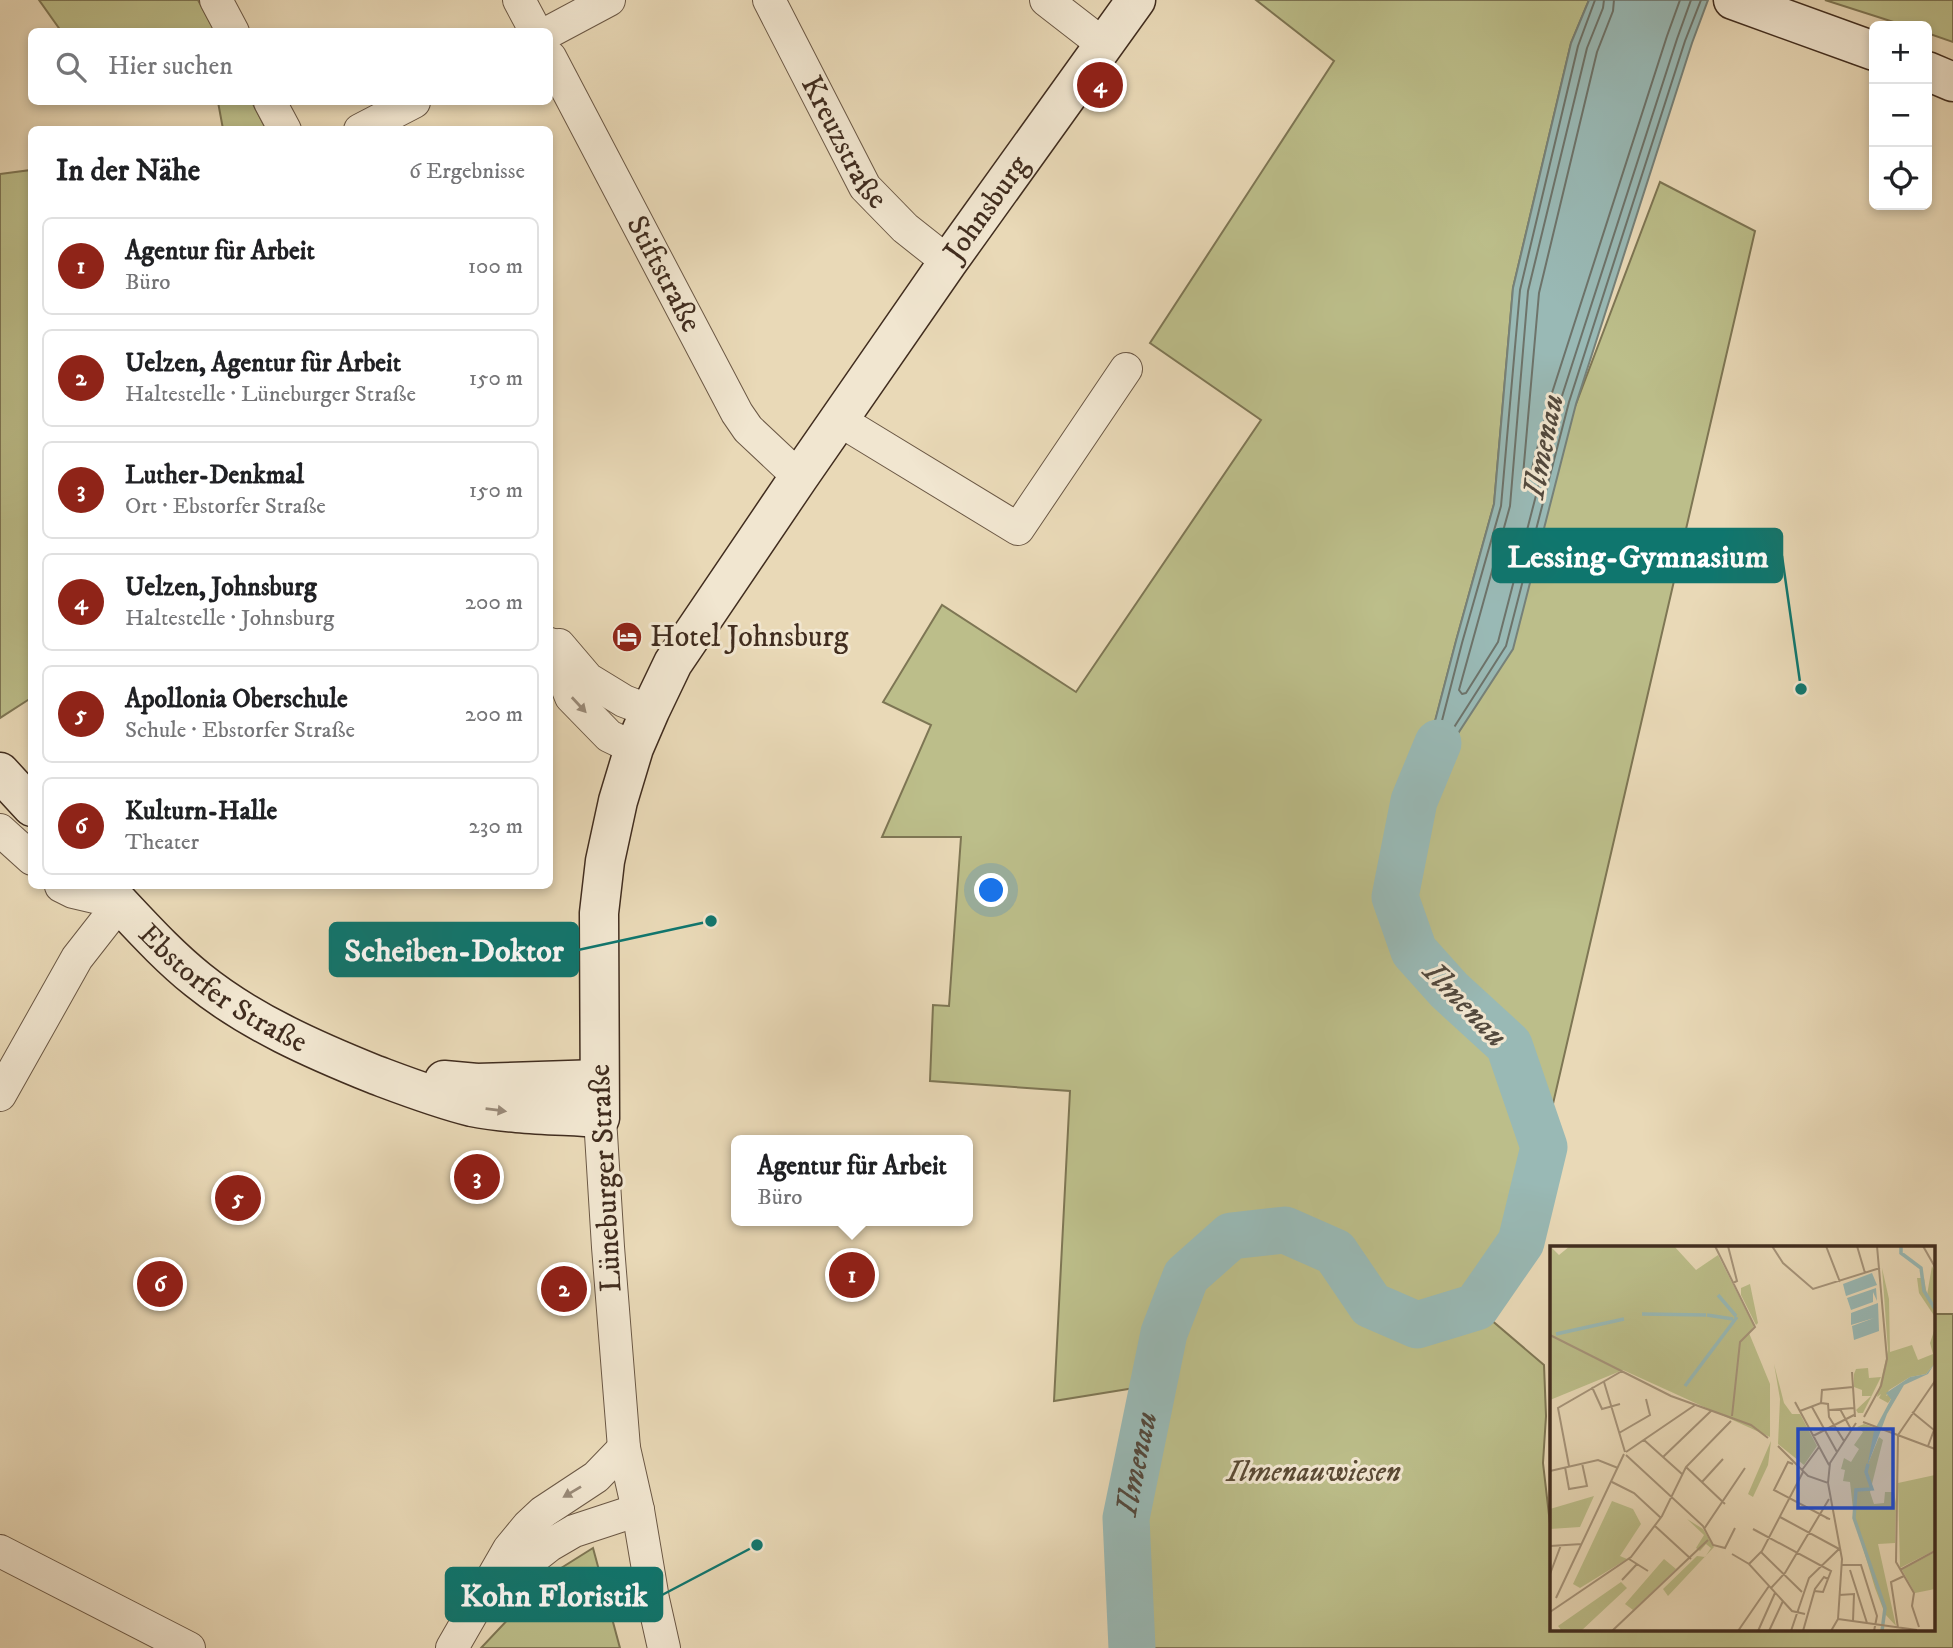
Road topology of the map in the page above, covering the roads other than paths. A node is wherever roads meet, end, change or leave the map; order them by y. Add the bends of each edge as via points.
1 (216, 0) edge
2 (519, 0) edge
3 (609, 0) edge
4 (769, 0) edge
5 (1046, 0) edge
6 (1136, 0) edge
7 (1733, 0) edge
8 (231, 28) edge
9 (534, 28) edge
10 (553, 30) edge
11 (1104, 45) junction
12 (1869, 49) edge
13 (553, 63) edge
14 (1932, 63) edge
15 (1953, 66) edge
16 (1932, 73) edge
17 (1953, 82) edge
18 (272, 105) edge
19 (408, 105) edge
20 (283, 126) edge
21 (368, 126) edge
22 (948, 262) junction
23 (1126, 369) dead end
24 (839, 420) junction
25 (799, 477) junction
26 (553, 637) edge
27 (553, 652) edge
28 (650, 711) junction
29 (634, 748) junction
30 (0, 772) edge
31 (28, 803) edge
32 (0, 830) edge
33 (28, 855) edge
34 (68, 889) edge
35 (111, 894) edge
36 (338, 1060) junction
37 (599, 1079) junction
38 (0, 1095) edge
39 (600, 1118) junction
40 (624, 1448) junction
41 (638, 1510) junction
42 (0, 1551) edge
43 (481, 1599) junction
44 (189, 1648) edge
45 (452, 1648) edge
46 (664, 1648) edge

1 - 8 street
2 - 9 street
3 - 10 street
4 - 22 street, Kreuzstraße via 865,187 905,228
5 - 11 street
6 - 11 main road, Johnsburg
7 - 12 main road
11 - 22 main road, Johnsburg
13 - 25 street, Stiftstraße via 737,413
14 - 15 main road
16 - 17 main road
18 - 20 street
19 - 21 street
22 - 24 main road, Johnsburg
23 - 24 street via 1018,529
24 - 25 main road, Johnsburg
25 - 28 main road, Johnsburg via 673,663
26 - 28 street via 588,678
27 -> 29 street via 571,697 609,736
28 - 29 main road, Lüneburger Straße
29 - 37 main road, Lüneburger Straße via 605,861 599,912
30 - 31 main road
32 - 33 street
34 - 35 street, Ebstorfer Straße
35 - 36 main road, Ebstorfer Straße via 198,980 285,1035
35 - 38 street
36 - 37 main road, Ebstorfer Straße via 477,1083
36 -> 39 main road, Ebstorfer Straße via 474,1107
37 - 39 main road, Lüneburger Straße
39 - 40 street, Lüneburger Straße
40 - 41 street, Lüneburger Straße
40 -> 43 street via 596,1477 527,1526
41 - 43 street via 574,1531
41 - 46 street, Lüneburger Straße
42 - 44 street
43 - 45 street

